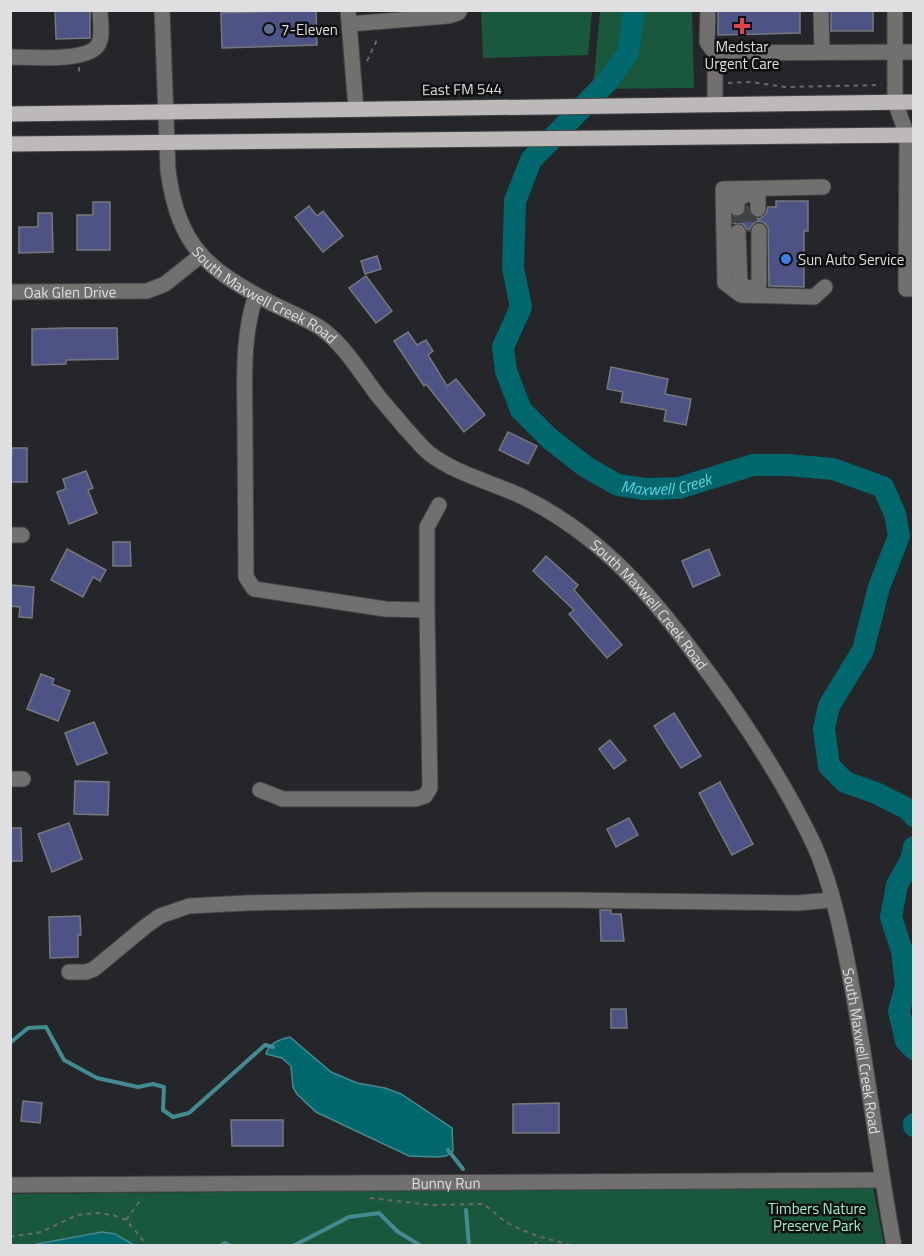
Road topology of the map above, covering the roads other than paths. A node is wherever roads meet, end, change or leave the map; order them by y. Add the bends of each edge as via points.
1 (100, 10) edge
2 (162, 10) edge
3 (460, 10) edge
4 (708, 10) edge
5 (821, 10) edge
6 (895, 10) edge
7 (349, 17) edge
8 (822, 52) junction
9 (896, 52) junction
10 (914, 52) edge
11 (715, 53) junction
12 (10, 57) edge
13 (895, 102) junction
14 (914, 102) edge
15 (715, 104) junction
16 (356, 109) junction
17 (167, 113) junction
18 (10, 114) edge
19 (910, 135) edge
20 (168, 141) junction
21 (10, 144) edge
22 (823, 187) dead end
23 (749, 231) tunnel mouth
24 (200, 256) junction
25 (825, 287) dead end
26 (914, 289) edge
27 (10, 292) edge
28 (750, 292) junction
29 (256, 295) junction
30 (438, 505) dead end
31 (427, 610) junction
32 (260, 790) dead end
33 (832, 900) junction
34 (69, 972) dead end
35 (882, 1180) junction
36 (10, 1185) edge
37 (894, 1245) edge

1 - 12 street via 100,42 93,51 79,56
2 - 17 street, South Maxwell Creek Road
3 - 7 street via 448,16
4 - 11 street via 707,42
5 - 8 street
6 - 9 street
7 - 16 street
8 - 9 street
8 - 11 street
9 - 10 street
9 - 13 street
11 - 15 street
13 - 14 main road, East FM 544
13 - 15 main road, East FM 544
13 - 19 street
15 - 16 main road, East FM 544
16 - 17 main road, East FM 544
17 - 18 main road, East FM 544
17 - 20 street, South Maxwell Creek Road
19 - 20 main road
19 - 26 street via 906,289
20 - 21 main road
20 - 24 street, South Maxwell Creek Road via 172,196
22 - 28 street via 748,201 723,189 725,283 741,295
23 - 28 street
24 - 27 street, Oak Glen Drive via 165,284 147,291
24 - 29 street, South Maxwell Creek Road
25 - 28 street via 814,297
29 - 31 street via 246,333 246,577 254,589 385,609
29 - 33 street, South Maxwell Creek Road via 320,328 339,344 428,453 462,473 523,497 576,527 640,586 690,647 756,741 815,847
30 - 31 street via 427,527
31 - 32 street via 430,788 425,796 283,799
33 - 34 street via 423,900 189,906 160,916 94,969
33 - 35 street, South Maxwell Creek Road via 862,1044
35 - 36 street, Bunny Run
35 - 37 street, South Maxwell Creek Road

